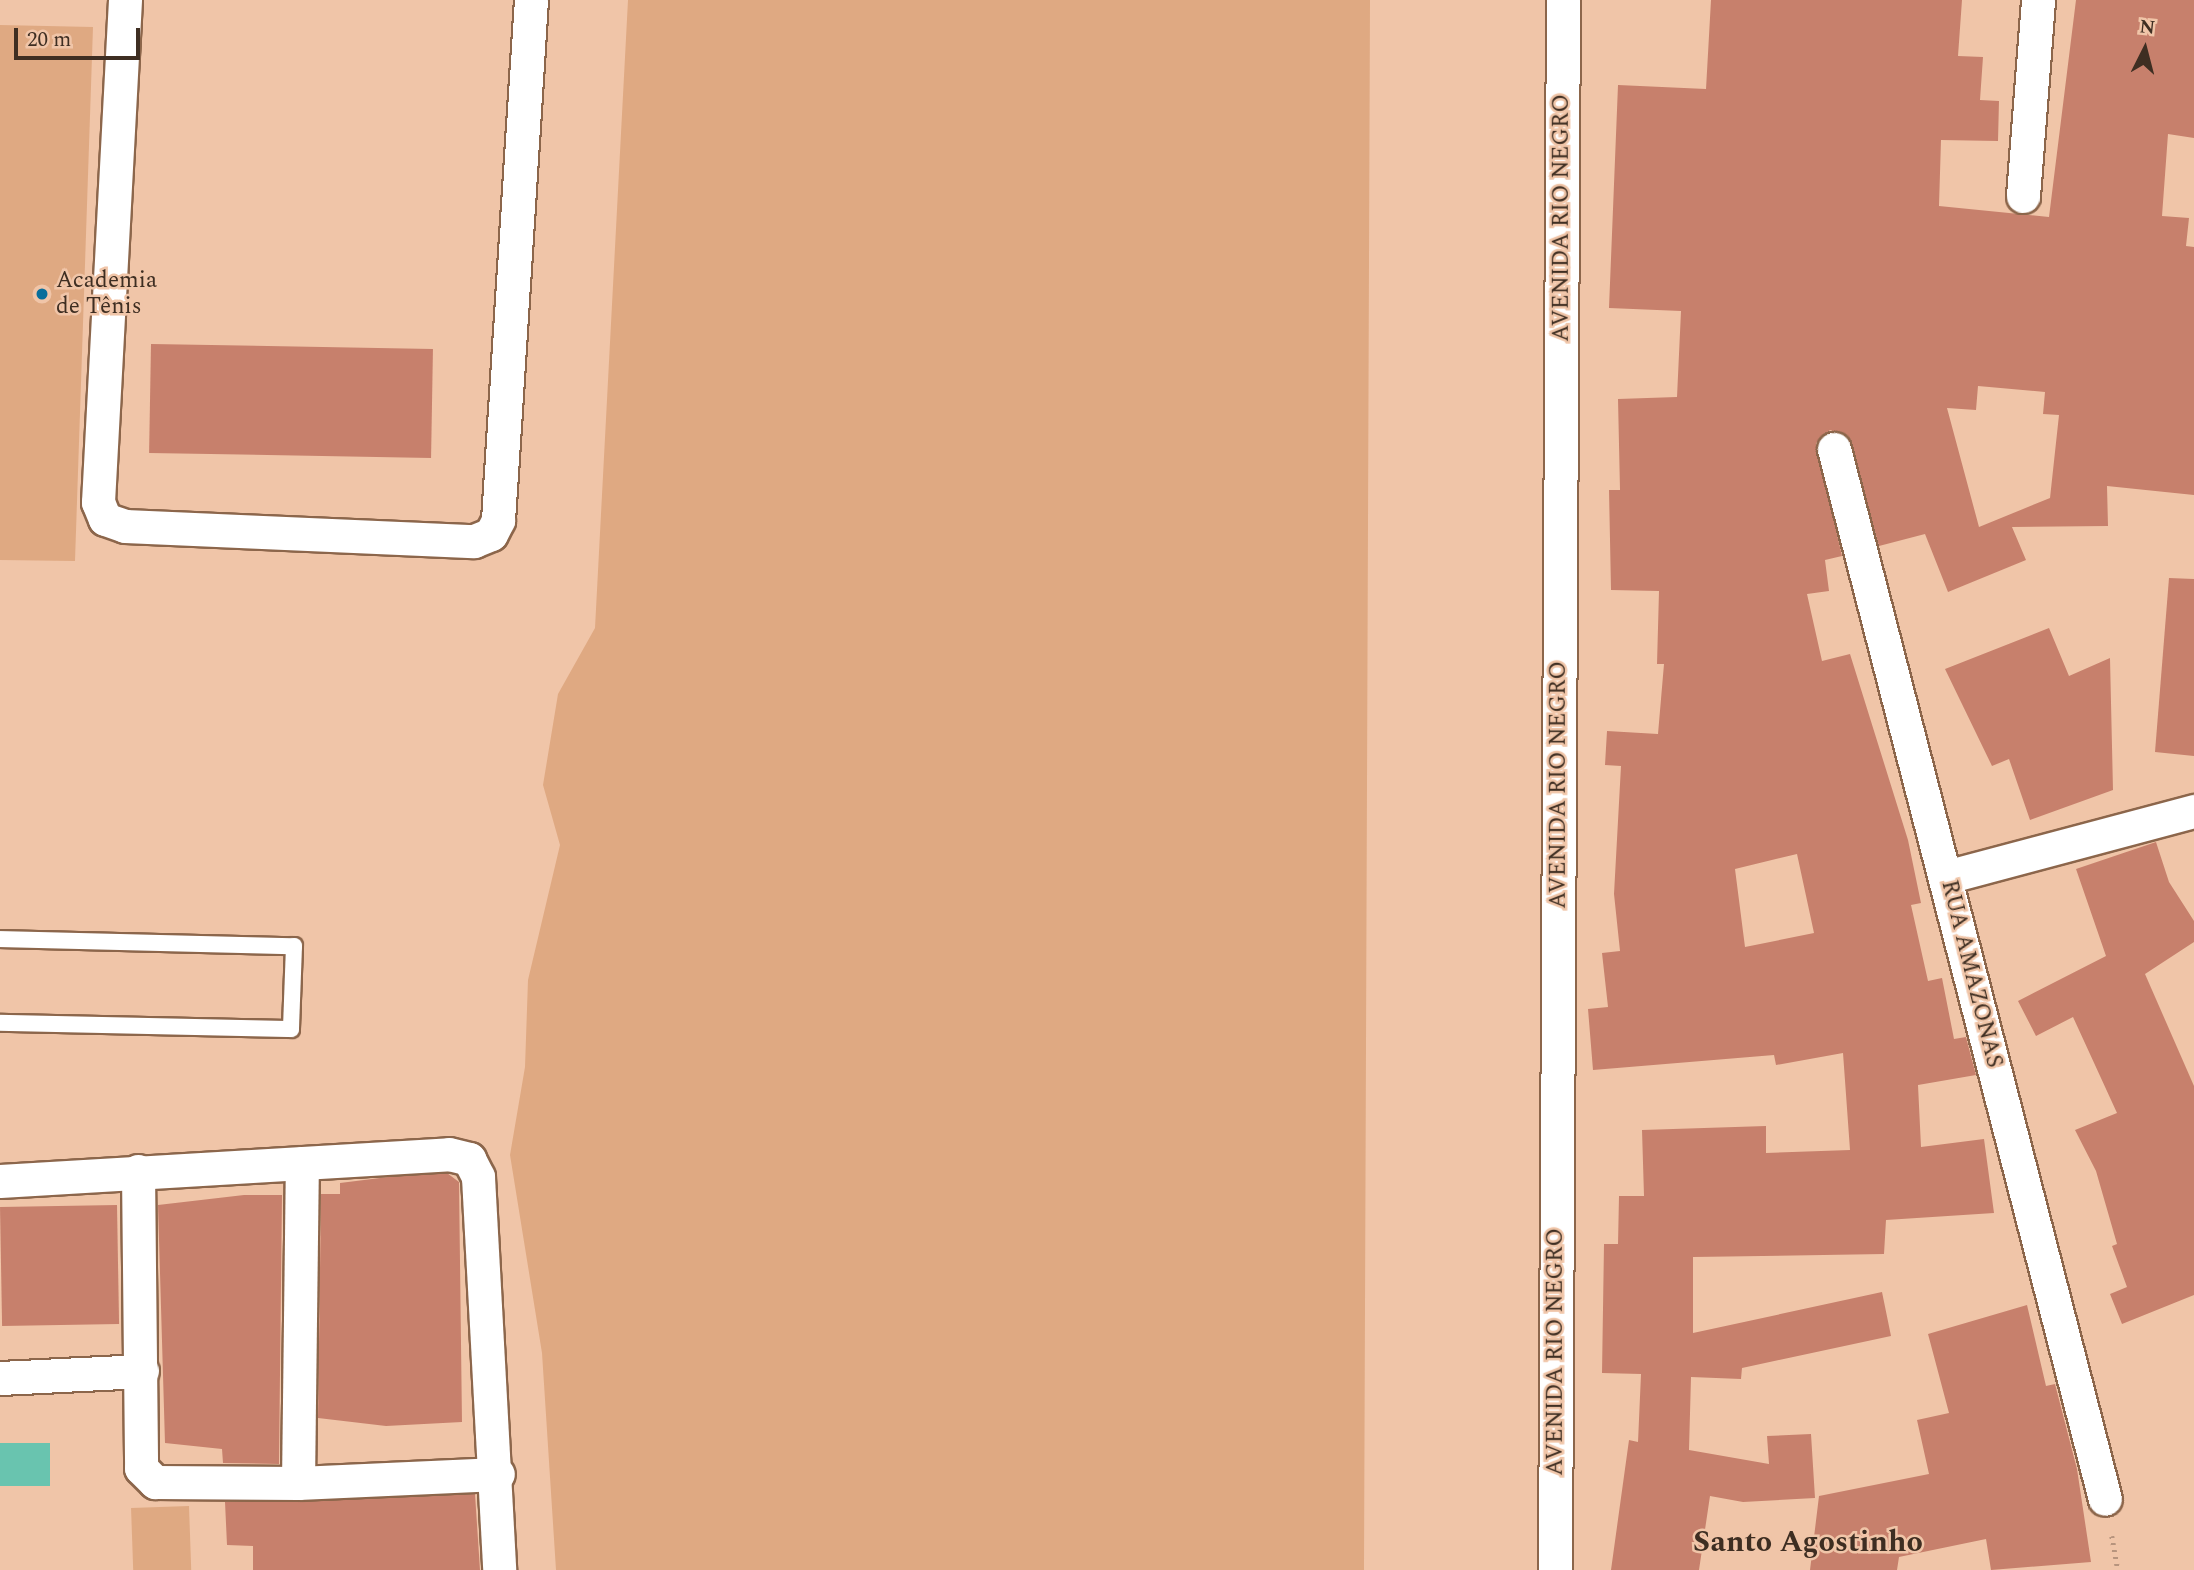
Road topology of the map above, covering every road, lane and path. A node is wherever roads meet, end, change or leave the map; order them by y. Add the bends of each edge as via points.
1 (125, 0) edge
2 (530, 0) edge
3 (1563, 0) edge
4 (2038, 0) edge
5 (2024, 196) dead end
6 (1834, 449) dead end
7 (2194, 811) edge
8 (1946, 877) junction
9 (0, 939) edge
10 (0, 1023) edge
11 (302, 1163) junction
12 (138, 1171) junction
13 (0, 1181) edge
14 (142, 1371) junction
15 (0, 1378) edge
16 (498, 1474) junction
17 (298, 1483) junction
18 (2105, 1499) dead end
19 (499, 1570) edge
20 (1555, 1570) edge

1 - 2 street via 98,502 105,519 125,526 474,541 491,534 498,520
3 - 20 street, AVENIDA RIO NEGRO
4 - 5 street
6 - 8 street, RUA AMAZONAS
7 - 8 street
8 - 18 street, RUA AMAZONAS
9 - 10 lane via 294,946 291,1029
11 - 12 street
11 - 16 street via 449,1154 469,1159 478,1177
11 - 17 street
12 - 13 street
12 - 14 street
14 - 15 street
14 - 17 street via 141,1468 155,1482
16 - 17 street
16 - 19 street

